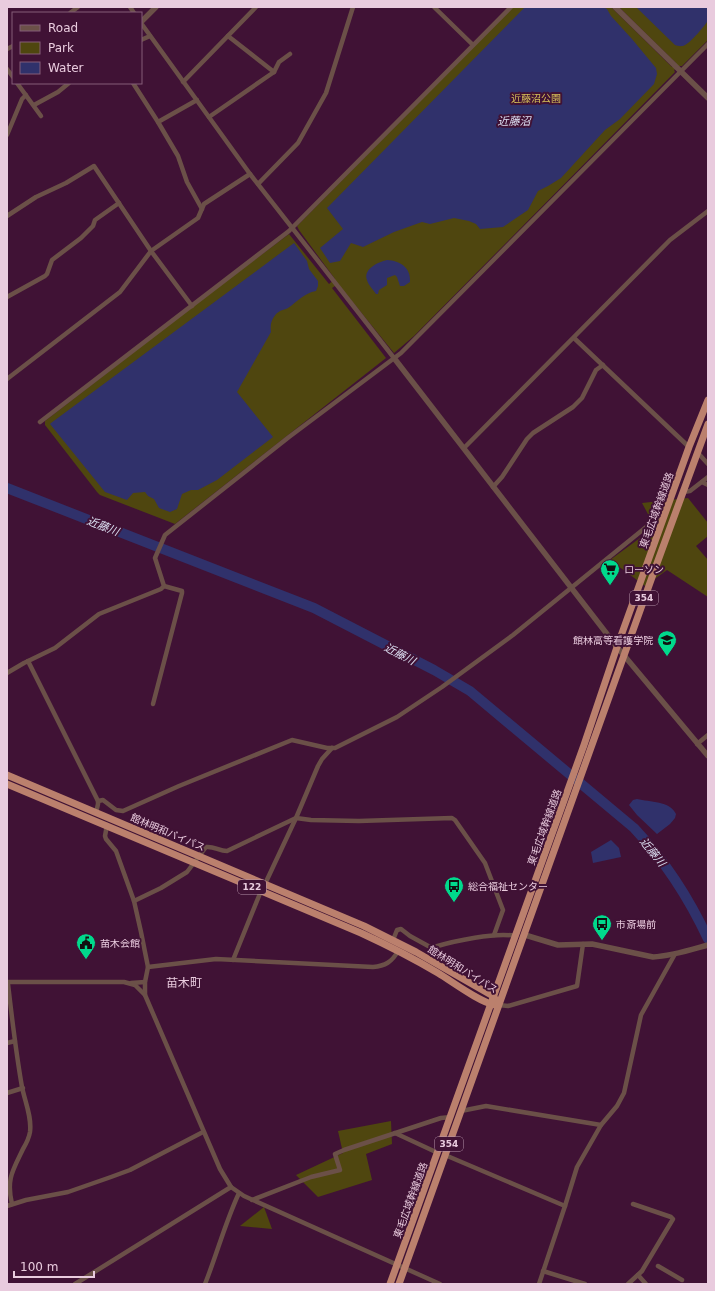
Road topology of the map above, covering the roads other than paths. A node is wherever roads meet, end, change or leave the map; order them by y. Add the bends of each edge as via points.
1 (156, 7) edge
2 (256, 7) edge
3 (352, 7) edge
4 (434, 7) edge
5 (511, 7) edge
6 (615, 7) edge
7 (142, 22) edge
8 (142, 24) edge
9 (150, 36) junction
10 (228, 36) junction
11 (142, 40) edge
12 (708, 44) edge
13 (473, 46) junction
14 (290, 54) dead end
15 (680, 71) junction
16 (274, 72) junction
17 (184, 82) junction
18 (18, 84) edge
19 (68, 84) edge
20 (134, 84) edge
21 (26, 95) junction
22 (708, 98) edge
23 (197, 100) junction
24 (34, 105) junction
25 (41, 116) dead end
26 (209, 117) junction
27 (158, 122) junction
28 (7, 135) edge
29 (250, 174) junction
30 (258, 184) junction
31 (119, 203) junction
32 (202, 209) junction
33 (708, 211) edge
34 (7, 216) edge
35 (292, 228) junction
36 (150, 251) junction
37 (7, 297) edge
38 (192, 306) junction
39 (574, 338) junction
40 (394, 358) junction
41 (604, 365) junction
42 (7, 379) edge
43 (708, 400) edge
44 (40, 422) dead end
45 (708, 424) edge
46 (690, 447) junction
47 (464, 448) junction
48 (698, 453) junction
49 (708, 464) edge
50 (708, 477) edge
51 (702, 482) junction
52 (708, 485) edge
53 (493, 486) junction
54 (683, 492) junction
55 (665, 515) junction
56 (164, 586) junction
57 (571, 588) junction
58 (616, 647) junction
59 (624, 655) junction
60 (28, 661) junction
61 (7, 673) edge
62 (153, 704) dead end
63 (708, 735) edge
64 (697, 744) junction
65 (332, 748) junction
66 (708, 756) edge
67 (7, 775) edge
68 (7, 784) edge
69 (98, 801) junction
70 (96, 813) junction
71 (296, 818) junction
72 (107, 825) junction
73 (199, 856) junction
74 (194, 862) junction
75 (265, 884) junction
76 (261, 891) junction
77 (134, 901) junction
78 (494, 935) junction
79 (525, 935) junction
80 (515, 936) junction
81 (392, 940) junction
82 (584, 944) junction
83 (708, 945) edge
84 (398, 951) junction
85 (675, 954) junction
86 (233, 960) junction
87 (148, 968) junction
88 (145, 982) junction
89 (7, 983) edge
90 (131, 983) junction
91 (145, 995) junction
92 (493, 996) junction
93 (490, 1004) junction
94 (499, 1005) junction
95 (15, 1041) junction
96 (7, 1043) edge
97 (23, 1088) junction
98 (7, 1093) edge
99 (461, 1111) junction
100 (451, 1116) junction
101 (601, 1125) junction
102 (203, 1132) junction
103 (395, 1133) junction
104 (442, 1154) junction
105 (231, 1187) junction
106 (239, 1193) junction
107 (252, 1200) junction
108 (12, 1204) junction
109 (633, 1204) dead end
110 (7, 1206) edge
111 (565, 1206) junction
112 (397, 1265) junction
113 (658, 1266) dead end
114 (405, 1268) junction
115 (543, 1271) junction
116 (638, 1275) junction
117 (682, 1280) dead end
118 (75, 1284) edge
119 (205, 1284) edge
120 (390, 1284) edge
121 (399, 1284) edge
122 (440, 1284) edge
123 (539, 1284) edge
124 (585, 1284) edge
125 (628, 1284) edge
126 (646, 1284) edge

1 - 7 street
2 - 10 street
3 - 30 street via 326,93 298,143
4 - 13 street
5 - 13 street
6 - 15 street
8 - 9 street
9 - 11 street
9 - 17 street
10 - 16 street
10 - 17 street
12 - 15 street
13 - 35 street
14 - 16 street via 279,62
15 - 22 street
15 - 40 street via 451,305
16 - 26 street
17 - 23 street
18 - 21 street
19 - 24 street
20 - 27 street
21 - 24 street
21 - 28 street
23 - 26 street
23 - 27 street
24 - 25 street
26 - 29 street
27 - 32 street via 178,156 187,182
29 - 30 street
29 - 32 street via 204,204
30 - 35 street
31 - 34 street via 94,166 36,197
31 - 36 street
31 - 37 street via 95,220 93,226 81,238 52,260 45,276
32 - 36 street via 198,218
33 - 39 street via 670,240
35 - 38 street
35 - 40 street
36 - 38 street
36 - 42 street via 120,292
38 - 44 street
39 - 41 street
39 - 47 street
40 - 47 street
40 - 56 street via 163,537 155,558
41 - 46 street
41 - 53 street via 596,370 582,398 527,439 502,477
43 - 46 highway, 東毛広域幹線道路 / 354
45 - 48 highway, 東毛広域幹線道路 / 354
46 - 55 highway, 東毛広域幹線道路 / 354
47 - 53 street
48 - 49 street
48 - 54 highway, 東毛広域幹線道路 / 354
50 - 51 street
51 - 52 street
51 - 54 street via 690,491
53 - 57 street
54 - 59 highway, 東毛広域幹線道路 / 354
55 - 57 street via 661,515
55 - 58 highway, 東毛広域幹線道路 / 354
56 - 60 street via 146,596 99,614 62,643
56 - 62 street via 182,593
57 - 58 street
57 - 65 street via 518,631 397,717
58 - 59 street
58 - 80 highway, 東毛広域幹線道路 / 354 via 570,786
59 - 64 street
59 - 79 highway, 東毛広域幹線道路 / 354
60 - 61 street
60 - 69 street
63 - 64 street
64 - 66 street
65 - 69 street via 292,740 123,811 116,810 103,800
65 - 71 street via 320,762
67 - 70 highway, 館林明和バイパス / 122
68 - 72 highway, 館林明和バイパス / 122
69 - 70 street
70 - 73 highway, 館林明和バイパス / 122
71 - 73 street via 231,849 224,851 209,847
71 - 75 street
71 - 78 street via 351,821 454,819 485,864 503,910
72 - 74 highway, 館林明和バイパス / 122
72 - 77 street via 106,840 116,851
73 - 74 street
73 - 75 highway, 館林明和バイパス / 122
74 - 76 highway, 館林明和バイパス / 122
74 - 77 street via 187,872
75 - 81 highway, 館林明和バイパス / 122
76 - 84 highway, 館林明和バイパス / 122
76 - 86 street
77 - 87 street
78 - 80 street
78 - 81 street via 430,947 401,929 397,930
79 - 82 street via 558,945
79 - 94 highway, 東毛広域幹線道路 / 354
80 - 92 highway, 東毛広域幹線道路 / 354
81 - 92 highway, 館林明和バイパス / 122
82 - 85 street via 653,956
82 - 94 street via 577,986 508,1006
83 - 85 street
84 - 86 street via 389,962 372,967
84 - 93 highway, 館林明和バイパス / 122
85 - 101 street via 641,1015 624,1093
86 - 87 street via 201,961
87 - 88 street
88 - 90 street
88 - 91 street
89 - 90 street
89 - 95 street
90 - 91 street
91 - 102 street
92 - 93 highway, 東毛広域幹線道路 / 354
92 - 94 highway, 館林明和バイパス / 122
93 - 94 highway, 館林明和バイパス / 122
93 - 100 highway, 東毛広域幹線道路 / 354
94 - 99 highway, 東毛広域幹線道路 / 354
95 - 96 street
95 - 97 street
97 - 98 street
97 - 108 street via 30,1120 30,1134 10,1179
99 - 101 street via 486,1106
99 - 104 highway, 東毛広域幹線道路 / 354
100 - 103 street
100 - 104 highway, 東毛広域幹線道路 / 354
101 - 111 street via 576,1167
102 - 105 street
102 - 108 street via 111,1178 68,1192
103 - 104 street
103 - 107 street via 335,1154 340,1170 311,1177
104 - 111 street
104 - 112 highway, 東毛広域幹線道路 / 354
104 - 114 highway, 東毛広域幹線道路 / 354
105 - 106 street
105 - 118 street
106 - 107 street
106 - 119 street
107 - 112 street
108 - 110 street
109 - 116 street via 673,1219
111 - 115 street
112 - 114 street
112 - 120 highway, 東毛広域幹線道路 / 354
113 - 117 street
114 - 121 highway, 東毛広域幹線道路 / 354
114 - 122 street
115 - 123 street
115 - 124 street
116 - 125 street
116 - 126 street

